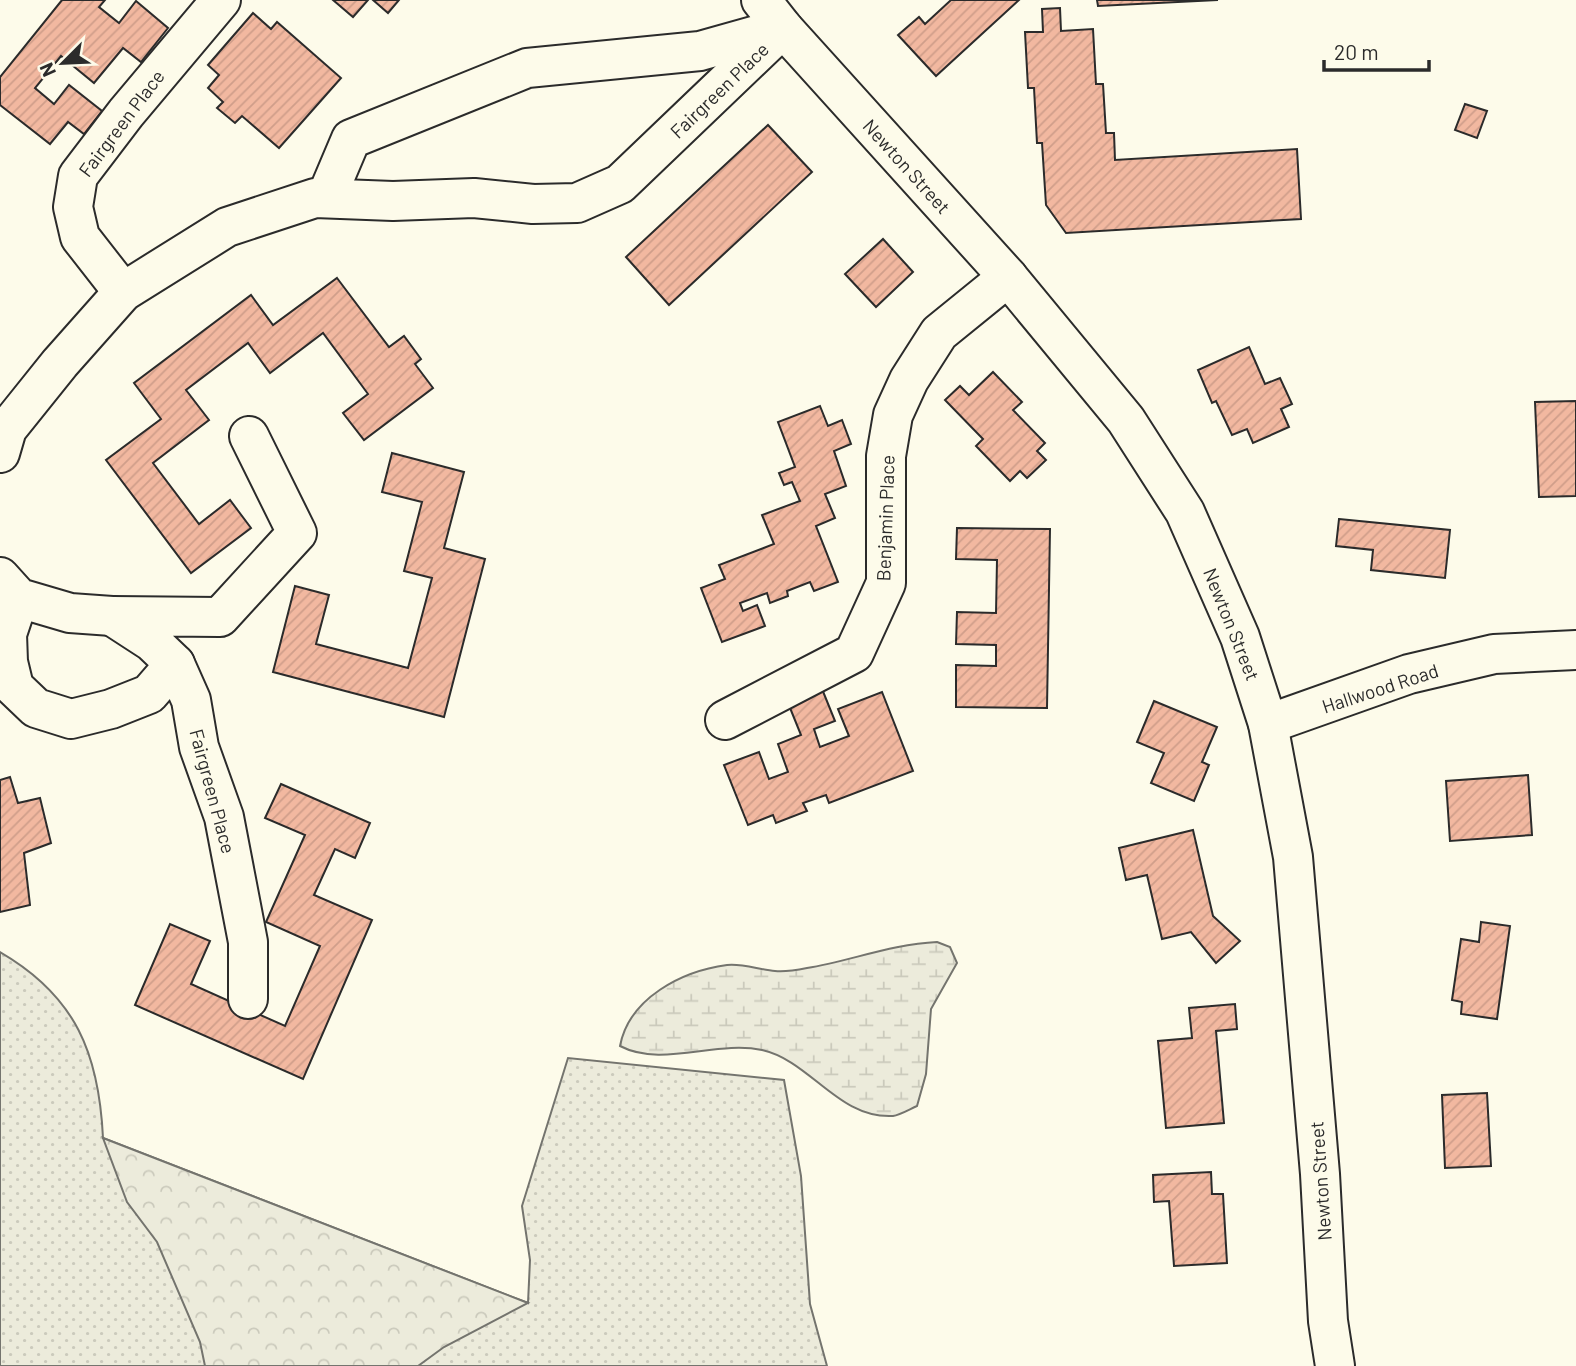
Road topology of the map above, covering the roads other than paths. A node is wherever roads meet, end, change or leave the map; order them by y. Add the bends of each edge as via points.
1 (221, 0) edge
2 (775, 9) edge
3 (326, 198) junction
4 (1008, 277) junction
5 (123, 292) junction
6 (249, 436) dead end
7 (0, 453) edge
8 (9, 588) edge
9 (112, 617) junction
10 (1576, 650) edge
11 (175, 664) junction
12 (725, 720) dead end
13 (1268, 724) junction
14 (248, 999) dead end
15 (1335, 1366) edge

1 - 5 street, Fairgreen Place via 78,176 73,207 79,237
2 - 3 street, Fairgreen Place via 700,51 527,68 351,139
2 - 3 street, Fairgreen Place via 620,184 577,203
2 - 4 street, Newton Street
3 - 5 street, Fairgreen Place via 227,227
4 - 12 street, Benjamin Place via 939,333 893,415 886,456 886,583 854,653
4 - 13 street, Newton Street via 1126,419 1185,512 1240,636
5 - 7 street, Fairgreen Place via 7,429
6 - 9 street, Fairgreen Place via 297,533 220,617
8 - 9 street, Fairgreen Place via 69,612
8 - 11 street via 8,662 14,687 36,708 71,719 111,709 149,694
9 - 11 street, Fairgreen Place via 152,642
10 - 13 street, Hallwood Road via 1494,654 1421,671
11 - 14 street, Fairgreen Place via 191,700 199,747 224,817 248,942
13 - 15 street, Newton Street via 1293,858

